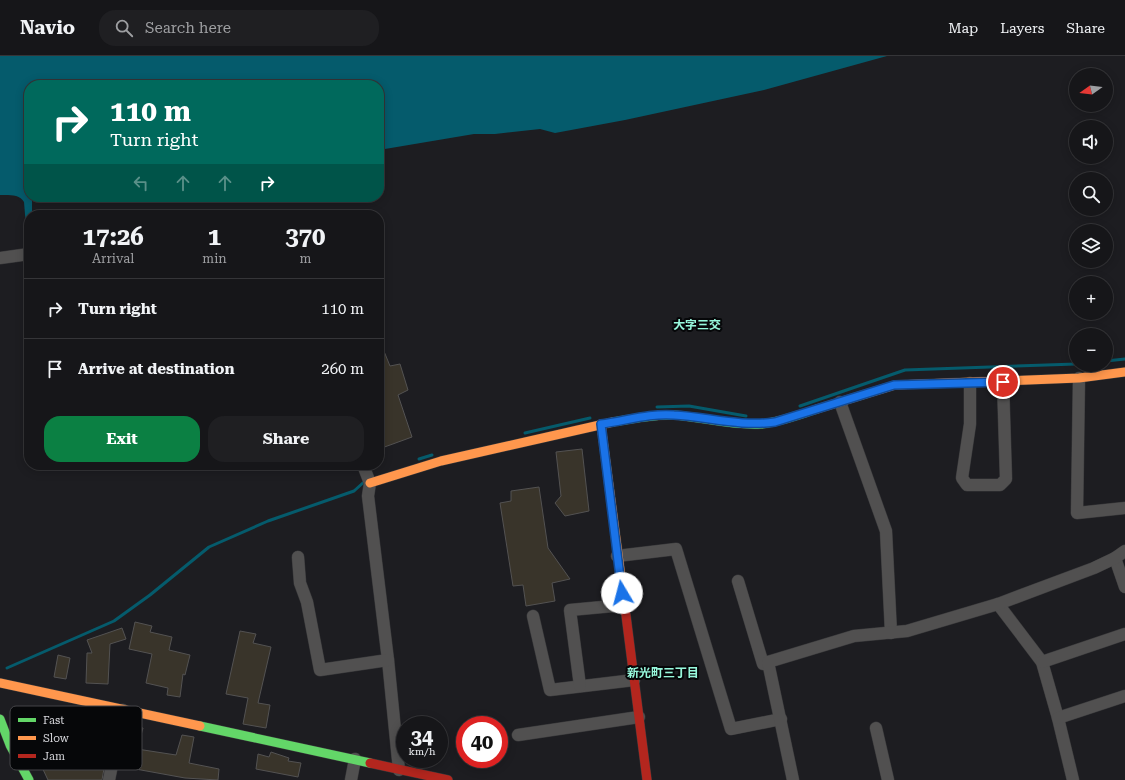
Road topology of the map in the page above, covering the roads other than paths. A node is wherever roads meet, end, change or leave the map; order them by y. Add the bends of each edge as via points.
1 (0, 254) edge
2 (24, 254) edge
3 (24, 255) edge
4 (0, 258) edge
5 (1125, 372) edge
6 (1080, 378) junction
7 (1003, 382) junction
8 (970, 383) junction
9 (840, 402) junction
10 (601, 424) junction
11 (365, 470) edge
12 (370, 483) junction
13 (1125, 508) edge
14 (1120, 555) edge
15 (617, 556) junction
16 (298, 557) dead end
17 (738, 581) dead end
18 (1125, 587) edge
19 (998, 604) junction
20 (624, 605) junction
21 (533, 616) dead end
22 (891, 633) junction
23 (1125, 634) edge
24 (388, 660) junction
25 (768, 662) junction
26 (1042, 662) junction
27 (634, 680) junction
28 (0, 683) edge
29 (580, 686) junction
30 (1125, 696) edge
31 (105, 706) edge
32 (142, 714) edge
33 (639, 717) junction
34 (1058, 718) junction
35 (0, 719) edge
36 (781, 719) junction
37 (876, 728) dead end
38 (518, 735) dead end
39 (10, 744) edge
40 (355, 759) junction
41 (24, 770) edge
42 (111, 770) edge
43 (399, 770) junction
44 (29, 780) edge
45 (109, 780) edge
46 (351, 780) edge
47 (448, 780) edge
48 (648, 780) edge
49 (794, 780) edge
50 (888, 780) edge
51 (1073, 780) edge

1 - 2 street
3 - 4 street
5 - 6 main road
6 - 7 main road
6 - 13 street via 1077,513
7 - 8 main road
7 - 8 street via 1006,479 1000,485 967,485 962,478 970,424
8 - 9 main road via 894,385
9 - 10 main road via 775,422 760,424 655,415
9 - 22 street via 886,531
10 - 12 main road via 441,461
10 - 15 main road
11 - 12 street
12 - 24 street via 368,496
14 - 18 street
14 - 19 street
15 - 20 main road
15 - 36 street via 676,548 731,729
16 - 24 street via 300,583 307,602 320,670
17 - 25 street via 763,664
19 - 22 street via 924,627
19 - 26 street
20 - 27 main road
20 - 29 street via 570,610
21 - 29 street via 550,690
22 - 25 street via 854,636
23 - 26 street
24 - 43 street
25 - 36 street
26 - 34 street
27 - 29 street
27 - 33 main road
28 - 31 main road
30 - 34 street
32 - 40 main road
33 - 38 street
33 - 48 main road
34 - 51 street
35 - 39 main road
36 - 49 street
37 - 50 street
40 - 43 main road
40 - 46 street
41 - 44 main road
42 - 45 street
43 - 47 main road

